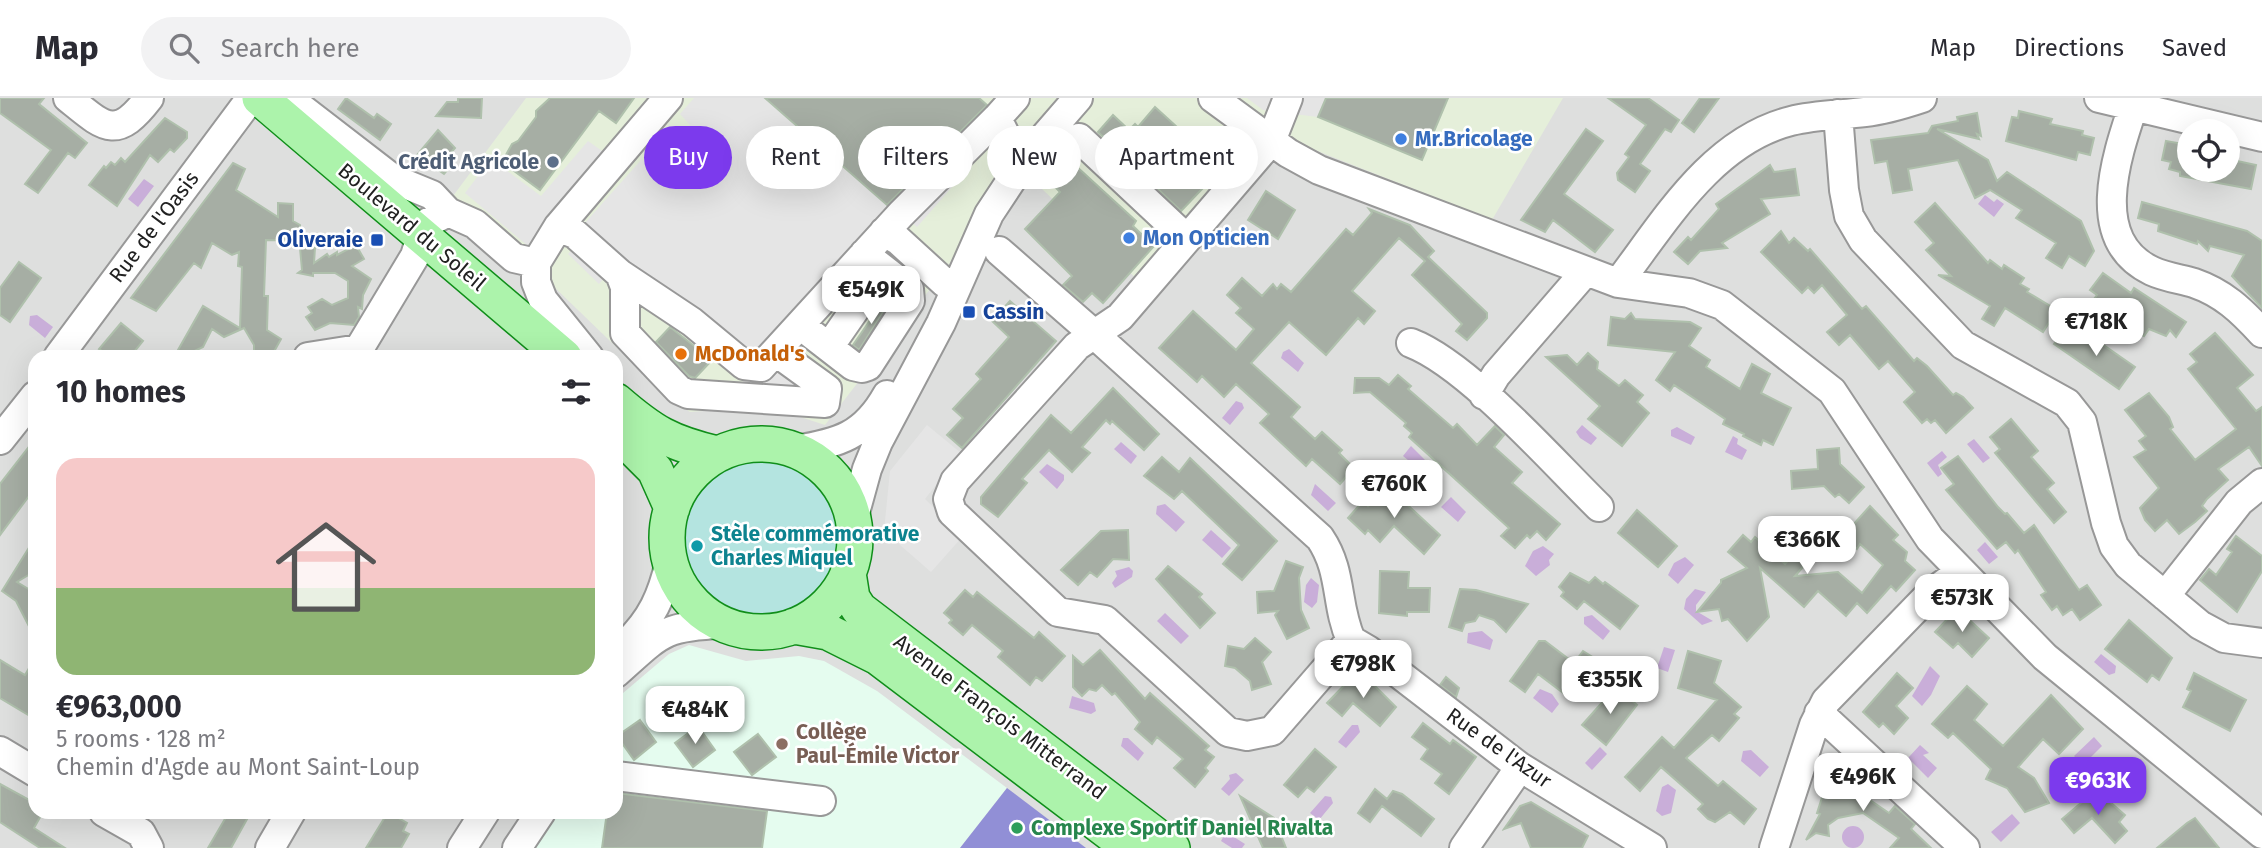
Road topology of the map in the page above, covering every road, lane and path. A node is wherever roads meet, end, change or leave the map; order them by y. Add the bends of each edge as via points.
1 (68, 98) edge
2 (149, 98) edge
3 (288, 98) edge
4 (668, 98) edge
5 (1059, 98) edge
6 (1078, 98) edge
7 (1213, 98) edge
8 (1288, 98) edge
9 (1922, 98) edge
10 (2099, 98) edge
11 (246, 100) edge
12 (2135, 102) edge
13 (1006, 108) edge
14 (1838, 114) junction
15 (1009, 126) edge
16 (1035, 126) edge
17 (2262, 137) edge
18 (1081, 140) edge
19 (1271, 141) junction
20 (990, 189) edge
21 (558, 227) junction
22 (427, 231) junction
23 (884, 232) junction
24 (1187, 239) junction
25 (999, 251) dead end
26 (874, 262) junction
27 (536, 263) junction
28 (1586, 271) junction
29 (620, 274) junction
30 (945, 283) junction
31 (1618, 283) junction
32 (800, 325) junction
33 (2262, 332) edge
34 (1095, 335) junction
35 (1410, 343) dead end
36 (829, 347) junction
37 (63, 350) edge
38 (361, 350) edge
39 (525, 350) edge
40 (556, 350) edge
41 (583, 350) edge
42 (776, 352) junction
43 (1484, 395) junction
44 (623, 397) edge
45 (28, 405) edge
46 (623, 407) edge
47 (652, 431) junction
48 (623, 438) edge
49 (0, 440) edge
50 (795, 450) junction
51 (717, 454) junction
52 (2262, 484) edge
53 (1599, 507) dead end
54 (672, 508) junction
55 (853, 520) junction
56 (670, 562) junction
57 (1960, 572) junction
58 (848, 573) junction
59 (2165, 596) junction
60 (722, 624) junction
61 (794, 626) junction
62 (1351, 640) junction
63 (2262, 643) edge
64 (623, 645) edge
65 (623, 667) edge
66 (1819, 713) junction
67 (0, 751) edge
68 (1520, 767) junction
69 (28, 768) edge
70 (623, 777) edge
71 (821, 801) dead end
72 (116, 819) edge
73 (286, 819) edge
74 (481, 819) edge
75 (499, 819) edge
76 (536, 819) edge
77 (2262, 834) edge
78 (1620, 839) edge
79 (149, 848) edge
80 (270, 848) edge
81 (462, 848) edge
82 (481, 848) edge
83 (517, 848) edge
84 (1130, 848) edge
85 (1172, 848) edge
86 (1464, 848) edge
87 (1652, 848) edge
88 (1774, 848) edge
89 (1965, 848) edge

1 - 2 street via 101,123 114,126 124,125
3 - 22 street via 393,179 432,195
4 - 21 street
5 - 16 street
6 - 55 street via 1026,158 989,214 941,323 878,442
7 - 19 street
8 - 19 street
9 - 14 street
10 - 12 street
11 - 22 main road, Boulevard du Soleil
11 - 37 street, Rue de l'Oasis
12 - 17 street
12 - 33 street via 2112,191 2110,216 2118,240 2133,259 2154,272 2221,293
13 - 15 street
13 - 23 street
14 - 31 street via 1789,121 1732,151 1701,177
14 - 59 street via 1849,216 1863,240 1963,345 2067,403 2082,422 2090,444 2114,546 2128,565
18 - 24 street
19 - 24 street
19 - 28 street via 1318,170
20 - 30 street
21 - 27 street
21 - 29 street via 575,234
22 - 27 street via 475,224 514,258
22 - 38 street
22 - 39 main road, Boulevard du Soleil
22 - 40 main road, Boulevard du Soleil
23 - 26 street
23 - 30 street
24 - 34 street via 1120,317
25 - 34 street
26 - 32 street
26 - 36 street
26 - 36 street via 909,289 910,301 868,366 853,366
27 - 41 street via 536,282 543,300
28 - 31 street
28 - 43 street via 1496,374
29 - 42 street via 692,322 744,365 761,367
29 - 42 street via 625,287 625,332 679,390 825,403 827,388
30 - 50 street via 881,406 860,431 830,444
31 - 57 street via 1707,298 1722,305 1817,377 1847,409 1930,538
32 - 36 street
32 - 42 street
34 - 62 street via 1320,538 1337,571 1342,621
34 - 62 street via 1077,346 955,481 948,499 952,513 1058,612 1105,620 1228,732 1247,736 1272,731
35 - 43 street via 1430,350
43 - 53 street
44 - 47 street
45 - 49 street
46 - 47 main road
47 - 51 main road via 676,444
48 - 54 main road via 655,470
50 - 51 main road via 756,445
50 - 55 main road via 833,478 846,497
51 - 54 main road via 682,486
52 - 59 street via 2239,502
54 - 56 main road via 667,525
55 - 58 main road via 855,547
56 - 60 main road via 689,599
56 - 64 street via 651,617
57 - 66 street via 1921,603
57 - 77 street via 2045,657
58 - 61 main road via 835,596 817,614
58 - 85 main road, Avenue François Mitterrand via 859,609
59 - 63 street via 2224,638
60 - 61 main road via 758,632
60 - 65 street via 682,625 663,632
61 - 84 main road, Avenue François Mitterrand via 828,632 878,657
62 - 68 street, Rue de l'Azur
66 - 88 street
66 - 89 street
67 - 69 street
68 - 78 street, Rue de l'Azur
68 - 86 street
70 - 71 street
72 - 79 street via 141,834
73 - 80 street
74 - 81 street
75 - 82 street
76 - 83 street
78 - 87 street, Rue de l'Azur

